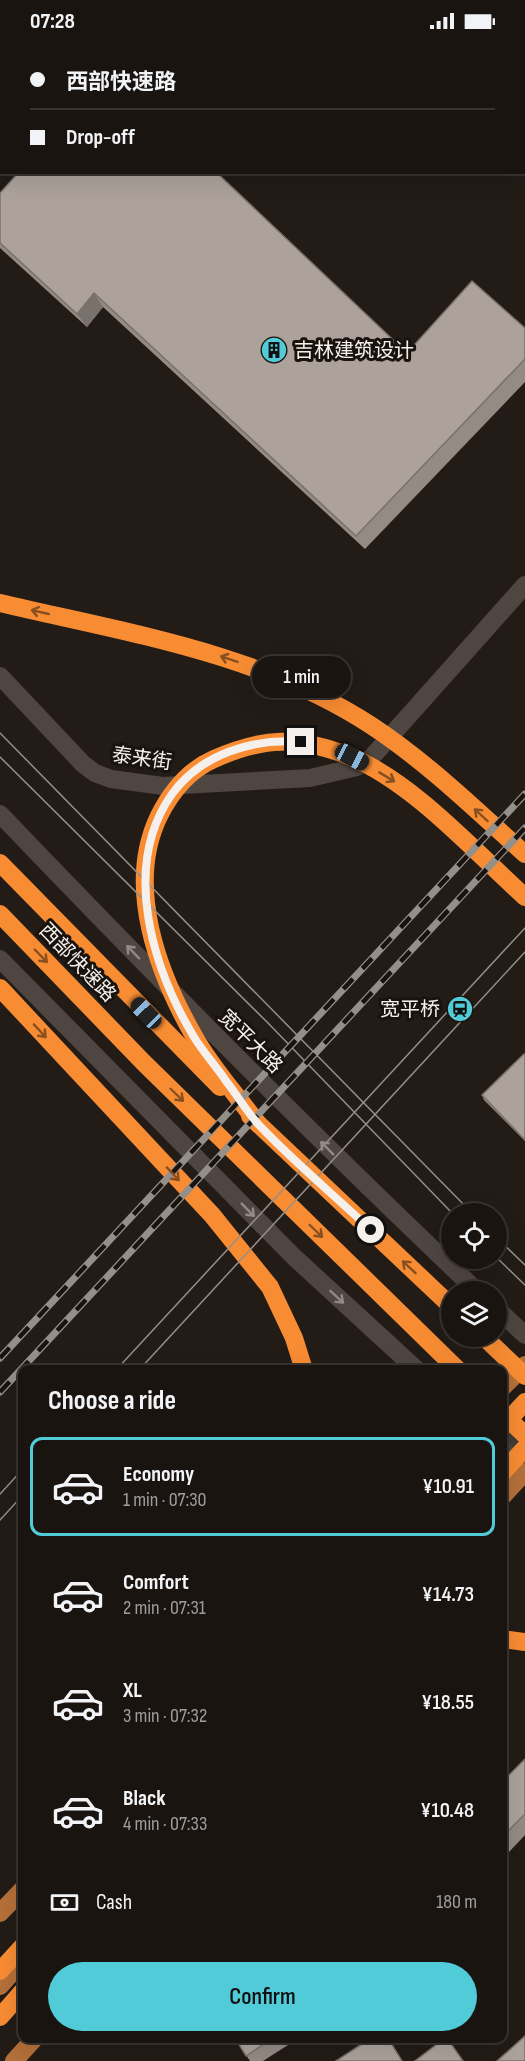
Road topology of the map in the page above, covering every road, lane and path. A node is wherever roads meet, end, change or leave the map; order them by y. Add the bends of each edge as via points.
1 (525, 585) edge
2 (0, 603) edge
3 (0, 676) edge
4 (0, 814) edge
5 (525, 854) edge
6 (0, 863) edge
7 (525, 897) edge
8 (0, 914) edge
9 (0, 959) edge
10 (0, 988) edge
11 (258, 1124) junction
12 (466, 1281) edge
13 (441, 1297) edge
14 (507, 1318) edge
15 (525, 1335) edge
16 (495, 1347) edge
17 (302, 1365) edge
18 (412, 1365) edge
19 (453, 1365) edge
20 (525, 1365) edge
21 (525, 1376) edge
22 (507, 1383) edge
23 (525, 1402) edge
24 (507, 1418) edge
25 (507, 1422) edge
26 (525, 1435) edge
27 (525, 1448) edge
28 (507, 1454) edge
29 (507, 1468) edge
30 (525, 1471) edge
31 (507, 1491) edge
32 (507, 1640) edge
33 (525, 1642) edge
34 (18, 1894) edge
35 (0, 1914) edge
36 (18, 1951) edge
37 (18, 1966) edge
38 (0, 1971) edge
39 (0, 1986) edge
40 (18, 1997) edge
41 (0, 2017) edge
42 (30, 2043) edge
43 (14, 2061) edge

1 - 3 main road, 泰来街 via 371,758 357,767 310,778 163,786 111,779 83,764
5 -> 2 highway via 401,746 302,687 203,651
12 -> 4 main road, 宽平大路 via 202,1025
6 - 11 highway, 西部快速路
11 -> 7 highway via 194,1037 162,970 150,925 145,880 149,841 164,806 191,772 232,751 279,740 352,757 396,782
8 -> 19 highway, 西部快速路 via 152,1071
9 -> 18 main road via 294,1257
10 -> 17 highway via 212,1215 270,1287
13 -> 11 highway, 西部快速路
14 - 15 main road
16 - 21 highway
20 - 22 main road
23 - 25 highway
24 - 26 highway
27 - 29 highway
28 - 30 main road
30 - 31 main road
32 - 33 highway
34 - 35 main road
36 - 38 highway
37 - 39 main road
40 - 41 highway
42 - 43 main road

